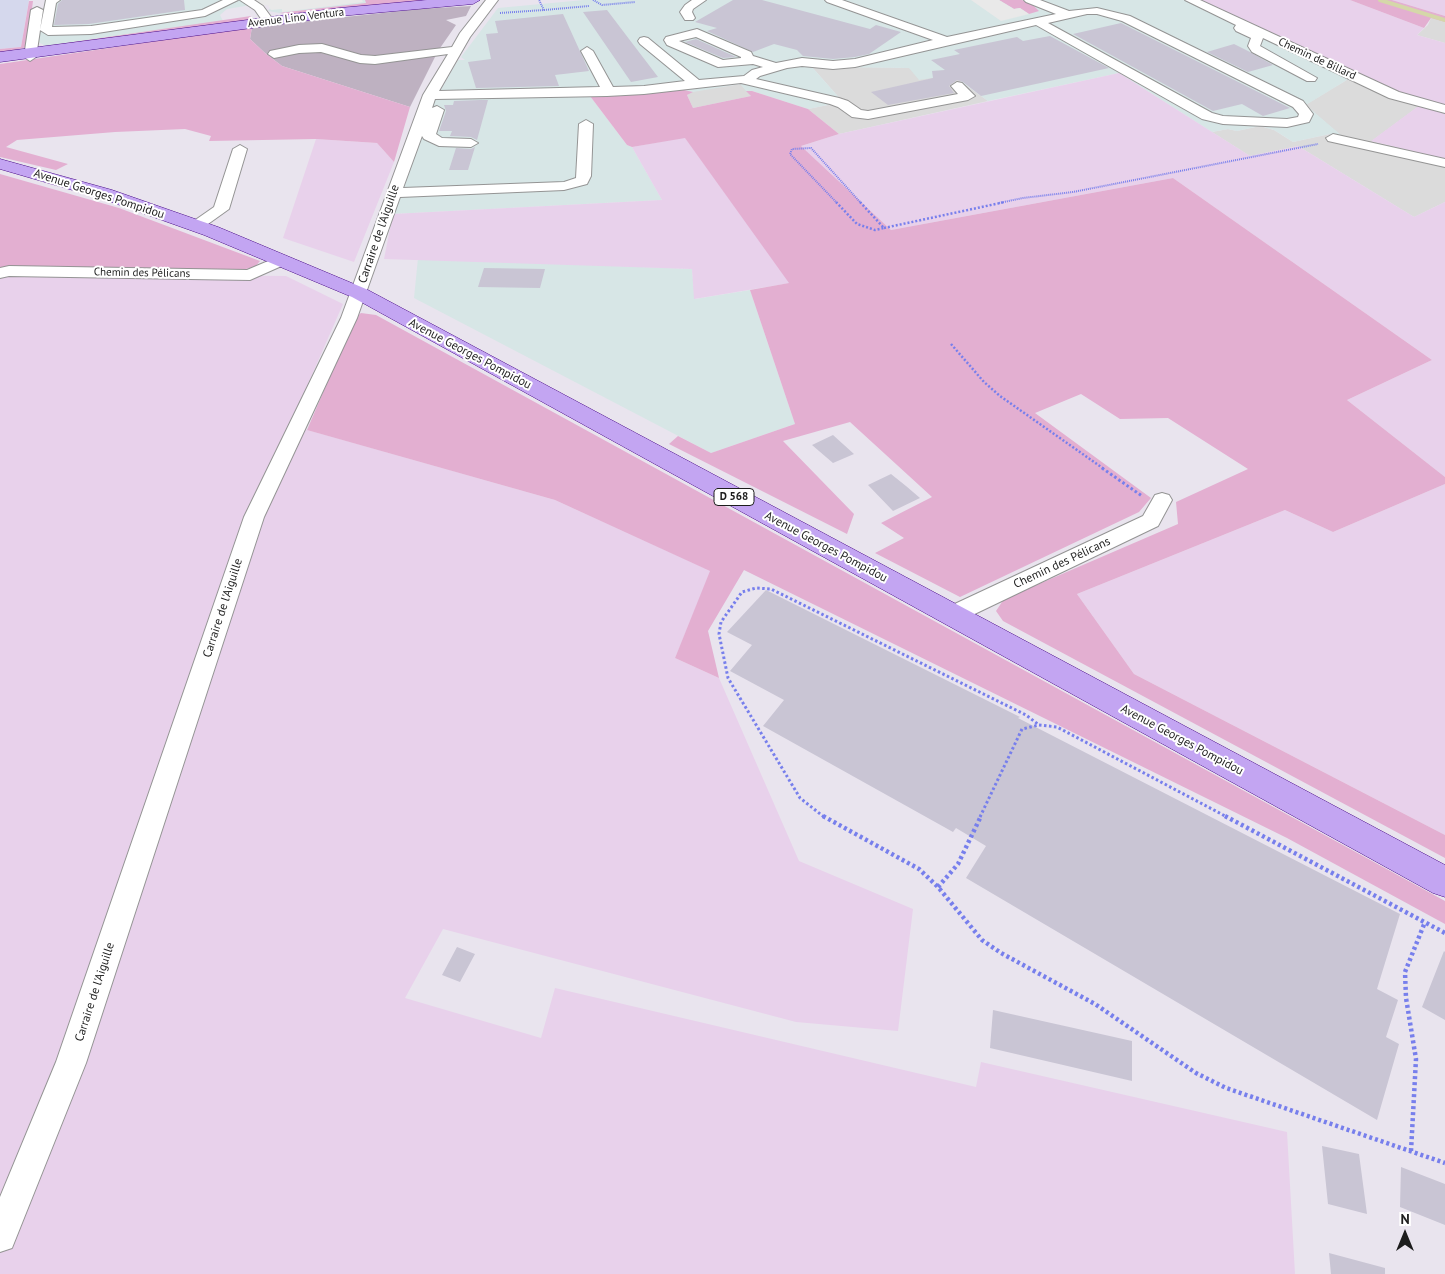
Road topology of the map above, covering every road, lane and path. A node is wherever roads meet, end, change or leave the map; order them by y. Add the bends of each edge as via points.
1 (41, 0) edge
2 (54, 0) edge
3 (232, 0) edge
4 (246, 0) edge
5 (473, 0) edge
6 (492, 0) edge
7 (539, 0) edge
8 (593, 0) edge
9 (700, 0) edge
10 (831, 0) edge
11 (1030, 0) edge
12 (1180, 0) edge
13 (1191, 0) edge
14 (453, 1) edge
15 (635, 2) dead end
16 (589, 6) dead end
17 (544, 10) junction
18 (500, 13) dead end
19 (1068, 15) junction
20 (688, 18) dead end
21 (268, 21) junction
22 (1038, 22) junction
23 (734, 39) dead end
24 (644, 40) dead end
25 (946, 41) junction
26 (752, 44) dead end
27 (456, 50) junction
28 (587, 51) dead end
29 (786, 53) dead end
30 (274, 54) dead end
31 (31, 55) junction
32 (0, 57) edge
33 (747, 60) junction
34 (0, 61) edge
35 (802, 62) junction
36 (776, 67) junction
37 (1311, 78) dead end
38 (747, 80) junction
39 (696, 84) junction
40 (957, 86) dead end
41 (607, 92) junction
42 (435, 100) junction
43 (1445, 109) edge
44 (427, 119) junction
45 (586, 124) dead end
46 (1340, 139) joint
47 (471, 143) dead end
48 (240, 149) dead end
49 (1445, 163) edge
50 (0, 164) edge
51 (393, 193) junction
52 (196, 226) junction
53 (884, 228) junction
54 (280, 260) junction
55 (0, 273) edge
56 (358, 293) junction
57 (951, 344) dead end
58 (1160, 505) joint
59 (952, 615) junction
60 (1039, 725) junction
61 (1445, 882) edge
62 (938, 887) junction
63 (1425, 922) junction
64 (1445, 933) edge
65 (1412, 1152) junction
66 (1445, 1163) edge
67 (0, 1236) edge

1 - 31 street
2 - 3 street via 51,2 48,31 91,30 205,13
4 - 21 street via 259,8
5 - 14 main road, Avenue Lino Ventura
6 - 27 street, Carraire de l'Aiguille
7 - 17 path
8 - 15 path via 602,5
9 - 20 street via 689,7 686,12
10 - 25 street
11 - 19 street
12 - 37 street via 1254,35 1258,39 1254,46 1256,49
13 - 43 street, Chemin de Billard via 1394,95
14 - 21 main road, Avenue Lino Ventura
16 - 17 path
17 - 18 path
19 - 22 street
19 - 22 street via 1097,11 1126,18 1298,104 1306,114 1304,119 1272,122 1206,116
21 - 31 main road, Avenue Lino Ventura
22 - 25 street
23 - 26 street
24 - 39 street
25 - 35 street via 855,63
27 - 30 street via 375,60 322,48
27 - 42 street, Carraire de l'Aiguille via 440,81
28 - 41 street
29 - 35 street
31 - 32 main road, Avenue Lino Ventura
31 - 34 main road, Avenue Lino Ventura
33 - 33 street via 722,64 670,40 697,33 746,55
33 - 36 street
35 - 36 street
36 - 38 street via 756,73
38 - 39 street
38 - 40 street via 834,101 857,114 868,116 968,96
39 - 41 street
41 - 42 street
42 - 44 street, Carraire de l'Aiguille
44 - 47 street via 429,136 434,139
44 - 51 street, Carraire de l'Aiguille
45 - 51 street via 584,176 582,181 574,184
46 - 49 street
46 - 53 path via 1073,192 1023,198
48 - 52 street via 221,209
50 - 52 main road, Avenue Georges Pompidou / D 568 via 106,194
51 - 56 street, Carraire de l'Aiguille
52 - 54 main road, Avenue Georges Pompidou / D 568
53 - 53 path via 875,230 856,224 790,154 792,149 811,148
54 - 55 street, Chemin des Pélicans via 250,275
54 - 56 main road, Avenue Georges Pompidou / D 568
56 - 59 main road, Avenue Georges Pompidou / D 568
56 - 67 street, Carraire de l'Aiguille via 254,517 72,1063
57 - 58 path via 1000,396
58 - 59 street, Chemin des Pélicans via 1151,521
59 - 61 main road, Avenue Georges Pompidou / D 568
60 - 62 path via 1022,729 958,864
60 - 62 path via 1026,715 771,589 756,588 742,592 721,622 719,634 728,678 800,798 825,818 919,869
60 - 63 path via 1058,727
62 - 65 path via 982,940 1000,953 1095,1004 1196,1073 1226,1088
63 - 64 path
63 - 65 path via 1404,972 1416,1059
65 - 66 path

